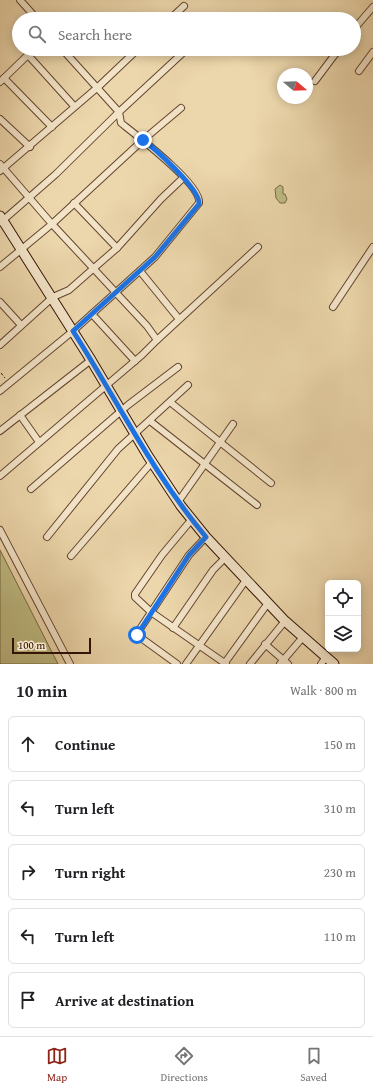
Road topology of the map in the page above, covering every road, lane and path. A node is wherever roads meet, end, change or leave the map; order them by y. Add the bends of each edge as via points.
1 (20, 0) edge
2 (184, 6) dead end
3 (373, 7) edge
4 (31, 12) edge
5 (178, 12) edge
6 (361, 21) edge
7 (373, 52) edge
8 (27, 56) edge
9 (29, 56) edge
10 (69, 56) edge
11 (131, 56) edge
12 (179, 56) edge
13 (334, 56) edge
14 (359, 71) dead end
15 (2, 80) edge
16 (314, 81) dead end
17 (98, 87) junction
18 (74, 106) junction
19 (181, 108) dead end
20 (119, 112) junction
21 (0, 119) edge
22 (52, 127) junction
23 (143, 140) junction
24 (30, 147) junction
25 (1, 167) edge
26 (183, 178) junction
27 (30, 198) junction
28 (74, 203) junction
29 (1, 220) edge
30 (52, 224) junction
31 (258, 247) dead end
32 (373, 247) edge
33 (22, 248) junction
34 (117, 248) junction
35 (0, 267) edge
36 (94, 268) junction
37 (140, 271) junction
38 (116, 293) junction
39 (53, 298) junction
40 (0, 302) edge
41 (333, 307) dead end
42 (92, 314) junction
43 (179, 319) junction
44 (21, 325) junction
45 (73, 331) junction
46 (157, 340) junction
47 (0, 345) edge
48 (91, 360) junction
49 (135, 361) junction
50 (178, 367) dead end
51 (1, 373) edge
52 (10, 383) junction
53 (106, 385) junction
54 (188, 385) dead end
55 (0, 391) edge
56 (170, 402) junction
57 (121, 412) junction
58 (20, 415) junction
59 (150, 421) junction
60 (233, 424) dead end
61 (0, 431) edge
62 (135, 433) junction
63 (39, 442) junction
64 (221, 442) junction
65 (152, 462) junction
66 (206, 464) junction
67 (0, 476) edge
68 (271, 483) dead end
69 (31, 489) dead end
70 (178, 502) junction
71 (257, 505) dead end
72 (192, 519) junction
73 (0, 530) edge
74 (47, 537) dead end
75 (206, 537) junction
76 (71, 556) dead end
77 (226, 557) junction
78 (246, 580) junction
79 (268, 603) junction
80 (151, 612) junction
81 (285, 621) junction
82 (173, 628) junction
83 (303, 637) junction
84 (200, 644) junction
85 (265, 644) junction
86 (323, 661) edge
87 (284, 663) edge
88 (70, 664) edge
89 (177, 664) edge
90 (186, 664) edge
91 (225, 664) edge
92 (250, 664) edge
93 (334, 664) edge

1 - 4 street
2 - 5 street
3 - 6 street
7 - 14 street
8 - 15 street
9 - 18 street
10 - 17 street
11 - 17 street
12 - 20 street
13 - 16 street
15 - 22 street
17 - 18 street
17 - 20 street
18 - 22 street
19 - 23 street
20 - 23 street via 122,123
20 - 27 street
21 - 24 street
22 - 24 street
23 - 26 street via 158,151
23 - 28 street
24 - 25 street
25 - 27 street
26 - 34 street
26 - 37 street via 198,196 199,204 155,257
27 - 29 street
27 - 30 street
28 - 30 street
28 - 34 street
29 - 33 street
30 - 33 street
30 - 36 street
31 - 43 street
32 - 41 street
33 - 35 street
33 - 39 street
34 - 36 street
36 - 38 street
36 - 39 street via 69,290
37 - 38 street
37 - 43 street
38 - 42 street
38 - 46 street
39 - 44 street
39 - 45 street
40 - 44 street
42 - 45 street
42 - 49 street
43 - 46 street
44 - 47 street
45 - 48 street
45 - 52 street
46 - 49 street
48 - 53 street
48 - 58 street
49 - 53 street
50 - 57 street
51 - 52 path
52 - 55 street
53 - 57 street
53 - 63 street
54 - 56 street
56 - 59 street
56 - 64 street
57 - 62 street
57 - 69 street
58 - 61 street
58 - 63 street
59 - 62 street
59 - 66 street
60 - 64 street
62 - 65 street
62 - 74 street via 118,449
63 - 67 street
64 - 66 street
64 - 68 street
65 - 70 street
65 - 76 street
66 - 70 street
66 - 71 street
70 - 72 street
72 - 75 street
72 - 80 street via 136,594 135,597
73 - 88 street
75 - 77 street
75 - 80 street via 189,555
77 - 78 street
77 - 82 street via 208,576
78 - 79 street
78 - 84 street
79 - 81 street
79 - 91 street
80 - 82 street
80 - 89 street via 137,635
81 - 83 street
81 - 85 street
82 - 84 street
83 - 86 street
83 - 87 street
84 - 90 street
84 - 91 street
85 - 87 street
85 - 92 street
86 - 93 street

